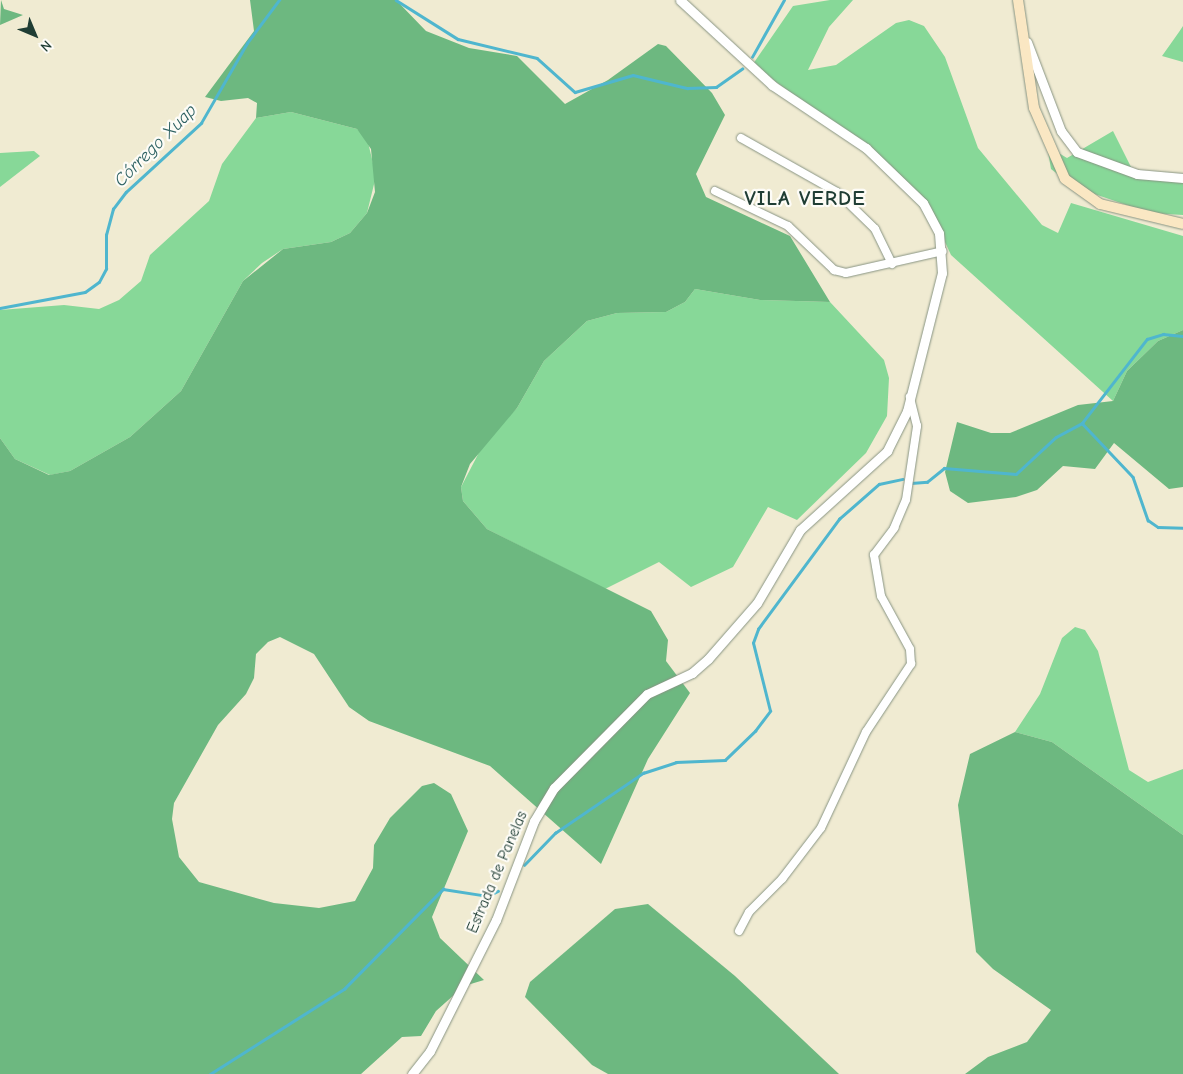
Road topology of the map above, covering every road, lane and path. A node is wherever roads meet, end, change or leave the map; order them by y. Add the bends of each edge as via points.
1 (680, 0) edge
2 (1018, 0) edge
3 (1022, 30) junction
4 (741, 138) dead end
5 (1183, 178) edge
6 (716, 191) dead end
7 (1183, 224) edge
8 (943, 251) junction
9 (892, 264) junction
10 (910, 397) junction
11 (739, 932) dead end
12 (412, 1074) edge

1 - 8 street via 772,85 880,160 923,203
2 - 3 main road
3 - 5 street via 1061,131 1077,152 1137,174
3 - 7 main road via 1034,108 1065,179 1100,204
4 - 9 street via 837,192 875,229
6 - 9 street via 788,226 834,270 846,273
8 - 9 street
8 - 10 street, Estrada de Panelas via 942,273
10 - 11 street via 917,426 906,500 894,528 874,555 881,596 910,649 911,664 866,732 821,828 782,879 749,912
10 - 12 street, Estrada de Panelas via 898,433 887,451 800,530 762,596 733,633 692,673 646,694 554,788 534,821 496,920 430,1051

